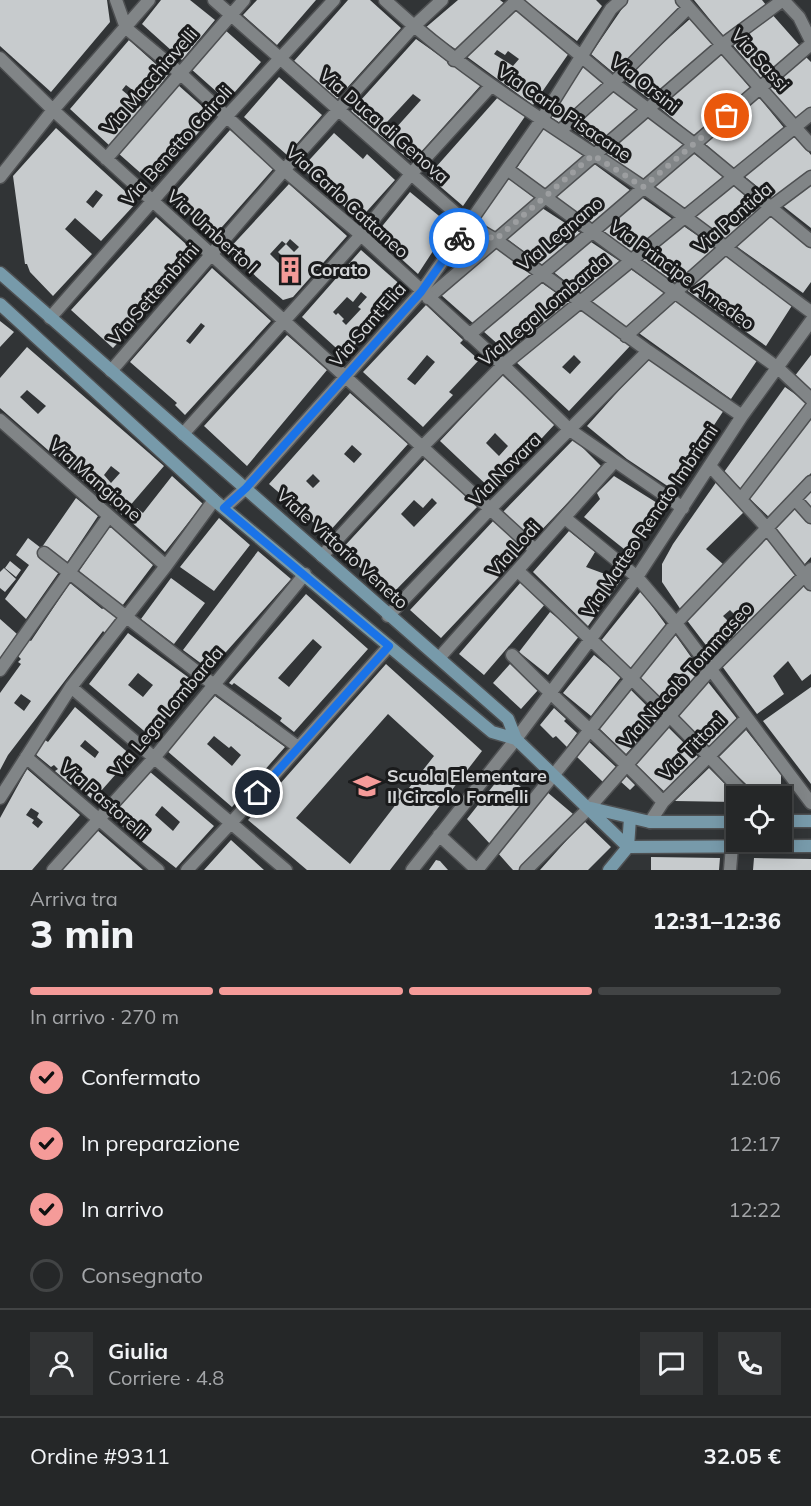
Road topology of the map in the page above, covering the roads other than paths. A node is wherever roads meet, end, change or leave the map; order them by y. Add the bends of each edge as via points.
1 (116, 0) edge
2 (149, 0) edge
3 (214, 0) edge
4 (244, 0) edge
5 (334, 0) edge
6 (384, 0) edge
7 (442, 0) edge
8 (516, 0) edge
9 (621, 0) edge
10 (783, 0) edge
11 (607, 4) edge
12 (685, 4) edge
13 (231, 14) junction
14 (805, 17) edge
15 (413, 27) junction
16 (126, 28) junction
17 (811, 43) edge
18 (722, 45) junction
19 (582, 56) junction
20 (0, 58) edge
21 (280, 58) junction
22 (454, 60) junction
23 (180, 73) junction
24 (613, 83) junction
25 (491, 86) junction
26 (761, 88) junction
27 (53, 110) junction
28 (647, 110) junction
29 (339, 111) junction
30 (811, 114) edge
31 (226, 117) junction
32 (542, 119) junction
33 (795, 128) junction
34 (560, 131) junction
35 (694, 144) junction
36 (811, 145) edge
37 (593, 155) junction
38 (106, 159) junction
39 (507, 169) junction
40 (284, 170) junction
41 (411, 174) junction
42 (0, 177) edge
43 (811, 177) edge
44 (733, 178) junction
45 (643, 187) junction
46 (546, 197) junction
47 (152, 202) junction
48 (771, 207) junction
49 (684, 217) junction
50 (468, 224) junction
51 (592, 232) junction
52 (361, 235) junction
53 (495, 240) junction
54 (811, 241) edge
55 (725, 248) junction
56 (212, 256) junction
57 (631, 260) junction
58 (0, 273) edge
59 (541, 274) junction
60 (675, 291) junction
61 (425, 295) junction
62 (580, 302) junction
63 (0, 304) edge
64 (811, 312) edge
65 (50, 318) junction
66 (811, 321) edge
67 (284, 322) junction
68 (469, 335) junction
69 (626, 336) junction
70 (648, 351) junction
71 (503, 365) junction
72 (778, 368) junction
73 (111, 371) junction
74 (347, 377) junction
75 (811, 399) edge
76 (811, 408) edge
77 (742, 416) junction
78 (0, 420) edge
79 (570, 430) junction
80 (183, 434) junction
81 (423, 446) junction
82 (614, 462) junction
83 (710, 466) junction
84 (811, 482) edge
85 (246, 488) junction
86 (741, 499) junction
87 (795, 499) junction
88 (219, 504) junction
89 (683, 508) junction
90 (490, 509) junction
91 (109, 516) junction
92 (811, 517) edge
93 (565, 518) junction
94 (767, 528) junction
95 (535, 550) junction
96 (44, 553) dead end
97 (322, 556) junction
98 (166, 566) junction
99 (518, 571) junction
100 (68, 572) junction
101 (305, 574) junction
102 (809, 576) edge
103 (637, 577) junction
104 (388, 615) junction
105 (125, 616) junction
106 (676, 623) junction
107 (590, 639) junction
108 (389, 646) junction
109 (512, 655) dead end
110 (439, 658) junction
111 (0, 670) edge
112 (710, 670) junction
113 (631, 678) junction
114 (214, 685) junction
115 (71, 687) junction
116 (550, 694) junction
117 (670, 717) junction
118 (747, 718) junction
119 (590, 730) junction
120 (516, 739) junction
121 (298, 747) junction
122 (26, 757) junction
123 (710, 757) junction
124 (154, 758) junction
125 (629, 765) junction
126 (554, 776) junction
127 (737, 786) edge
128 (0, 798) edge
129 (663, 802) junction
130 (811, 802) edge
131 (589, 808) junction
132 (630, 818) junction
133 (99, 819) junction
134 (792, 821) edge
135 (811, 821) edge
136 (650, 822) junction
137 (726, 822) edge
138 (231, 824) junction
139 (439, 835) junction
140 (726, 846) edge
141 (792, 846) edge
142 (811, 846) edge
143 (628, 847) junction
144 (732, 852) edge
145 (52, 870) edge
146 (158, 870) edge
147 (187, 870) edge
148 (285, 870) edge
149 (412, 870) edge
150 (477, 870) edge
151 (526, 870) edge
152 (609, 870) edge
153 (730, 870) edge

1 - 16 street
2 - 16 street
3 - 13 street, Via Duca di Genova
4 - 13 street, Via Macchiavelli
5 - 21 street, Via Benetto Cairoli
6 - 15 street, Via Carlo Pisacane
7 - 15 street, Via Settembrini
8 - 19 street, Via Orsini
8 - 22 street
9 - 11 street, Via Sant'Elia
10 - 14 street
10 - 18 street
11 - 19 street, Via Sant'Elia
12 - 18 street, Via Sassi
12 - 24 street
13 - 21 street, Via Duca di Genova
13 - 23 street, Via Macchiavelli
14 - 17 street
15 - 22 street, Via Carlo Pisacane
15 - 29 street, Via Settembrini
16 - 23 street, Via Carlo Cattaneo
16 - 27 street
17 - 26 street, Via Legnano
18 - 26 street, Via Sassi
18 - 28 street
19 - 24 street, Via Orsini
19 - 32 street, Via Sant'Elia
20 - 27 street, Via Umberto I
21 - 29 street, Via Duca di Genova
21 - 31 street, Via Benetto Cairoli
22 - 25 street, Via Carlo Pisacane
23 - 31 street, Via Carlo Cattaneo
23 - 38 street, Via Macchiavelli
24 - 28 street, Via Orsini
24 - 34 street
25 - 32 street, Via Carlo Pisacane
25 - 41 street
26 - 33 street, Via Sassi
26 - 35 street, Via Legnano
27 - 38 street, Via Umberto I
27 - 42 street
28 - 35 street, Via Orsini
28 - 37 street
29 - 40 street, Via Settembrini
29 - 41 street, Via Duca di Genova
30 - 33 street, Via Lega Lombarda
31 - 40 street, Via Carlo Cattaneo
31 - 47 street, Via Benetto Cairoli
32 - 34 street, Via Carlo Pisacane
32 - 39 street, Via Sant'Elia
33 - 36 street, Via Sassi
33 - 44 street, Via Lega Lombarda
34 - 37 street, Via Carlo Pisacane
35 - 44 street, Via Orsini
35 - 45 street, Via Legnano
37 - 45 street, Via Carlo Pisacane
37 - 46 street
38 - 47 street, Via Umberto I
39 - 46 street, Via Principe Amedeo
39 - 50 street, Via Sant'Elia
40 - 52 street, Via Carlo Cattaneo
40 - 56 street, Via Settembrini
41 - 50 street, Via Duca di Genova
41 - 52 street
43 - 48 street, Via Pontida
44 - 48 street, Via Orsini
44 - 49 street, Via Lega Lombarda
45 - 49 street, Via Carlo Pisacane
45 - 51 street, Via Legnano
46 - 51 street, Via Principe Amedeo
46 - 53 street
47 - 56 street, Via Umberto I
47 - 65 street, Via Benetto Cairoli
48 - 54 street, Via Orsini
48 - 55 street, Via Pontida
49 - 55 street, Via Carlo Pisacane
49 - 57 street, Via Lega Lombarda
50 - 53 street, Via Duca di Genova
50 - 61 street, Via Sant'Elia
51 - 57 street, Via Principe Amedeo
51 - 59 street, Via Legnano
52 - 61 street, Via Carlo Cattaneo
52 - 67 street
53 - 59 street, Via Duca di Genova
53 - 61 street
55 - 60 street, Via Pontida
55 - 64 street, Via Carlo Pisacane
56 - 67 street, Via Umberto I
56 - 73 street, Via Settembrini
57 - 60 street, Via Principe Amedeo
57 - 62 street, Via Lega Lombarda
58 - 65 main road, Viale Vittorio Veneto
59 - 62 street, Via Duca di Genova
59 - 68 street, Via Legnano
60 - 69 street, Via Pontida
60 - 72 street, Via Principe Amedeo
61 - 68 street, Via Carlo Cattaneo
61 - 74 street, Via Sant'Elia
62 - 69 street, Via Duca di Genova
62 - 71 street, Via Lega Lombarda
63 - 88 main road, Viale Vittorio Veneto
65 - 73 main road, Viale Vittorio Veneto
66 - 72 street, Via Matteo Renato Imbriani
67 - 74 street, Via Umberto I
67 - 80 street
68 - 71 street, Via Carlo Cattaneo
69 - 70 street, Via Duca di Genova
70 - 77 street, Via Duca di Genova
70 - 79 street, Via Novara
71 - 79 street, Via Carlo Cattaneo
71 - 81 street, Via Lega Lombarda
72 - 75 street, Via Principe Amedeo
72 - 77 street, Via Matteo Renato Imbriani
73 - 80 main road, Viale Vittorio Veneto
74 - 81 street, Via Umberto I
74 - 85 street, Via Sant'Elia
76 - 86 street
77 - 83 street, Via Matteo Renato Imbriani
78 - 91 street, Via Mangione
79 - 82 street, Via Carlo Cattaneo
79 - 90 street, Via Novara
80 - 85 main road, Viale Vittorio Veneto
81 - 90 street, Via Umberto I
81 - 97 street, Via Lega Lombarda
82 - 89 street, Via Carlo Cattaneo
82 - 93 street, Via Lodi
83 - 86 street
83 - 89 street, Via Matteo Renato Imbriani
84 - 87 street
85 - 88 street, Via Sant'Elia
85 - 97 main road, Viale Vittorio Veneto
86 - 94 street
87 - 92 street
87 - 94 street
88 - 98 street, Via Sant'Elia
88 - 101 main road, Viale Vittorio Veneto
89 - 103 street, Via Matteo Renato Imbriani
90 - 95 street, Via Umberto I
90 - 104 street, Via Novara
91 - 98 street, Via Mangione
91 - 100 street
93 - 95 street, Via Lodi
93 - 103 street
94 - 102 street
94 - 106 street
95 - 99 street, Via Lodi
96 - 100 street
97 - 104 main road, Viale Vittorio Veneto
98 - 105 street, Via Sant'Elia
99 - 107 street
99 - 110 street, Via Lodi
100 - 105 street
100 - 111 street
101 - 108 main road, Viale Vittorio Veneto
101 - 114 street, Via Lega Lombarda
102 - 112 street, Via Niccolò Tommaseo
103 - 106 street
103 - 107 street, Via Matteo Renato Imbriani
104 - 110 main road, Viale Vittorio Veneto
105 - 114 street
105 - 115 street, Via Sant'Elia
106 - 112 street
106 - 113 street
107 - 113 street
107 - 116 street, Via Matteo Renato Imbriani
108 - 120 main road, Viale Vittorio Veneto via 492,732
108 - 121 street
109 - 116 street
110 - 120 main road, Viale Vittorio Veneto via 508,719
112 - 117 street, Via Niccolò Tommaseo
112 - 118 street
113 - 117 street
113 - 119 street
114 - 121 street
114 - 124 street, Via Lega Lombarda
115 - 122 street, Via Sant'Elia
115 - 124 street
116 - 119 street
116 - 120 street, Via Matteo Renato Imbriani
117 - 123 street
117 - 125 street, Via Niccolò Tommaseo
118 - 123 street, Via Tittoni
118 - 130 street
119 - 125 street
119 - 126 street
120 - 126 main road, Viale Vittorio Veneto
120 - 139 street, Via Matteo Renato Imbriani
121 - 138 street
122 - 128 street, Via Sant'Elia
122 - 133 street, Via Pastorelli
123 - 127 street
123 - 129 street, Via Tittoni
124 - 133 street, Via Lega Lombarda
124 - 138 street
125 - 129 street
125 - 131 street, Via Niccolò Tommaseo
126 - 131 main road, Viale Vittorio Veneto
126 - 150 street
129 - 136 street, Via Tittoni
131 - 132 main road, Viale Vittorio Veneto
131 - 143 main road, Viale Vittorio Veneto
131 - 151 street, Via Niccolò Tommaseo
132 - 136 main road, Viale Vittorio Veneto
132 - 143 main road
133 - 145 street, Via Lega Lombarda
133 - 146 street, Via Pastorelli
134 - 135 main road
136 - 137 main road, Viale Vittorio Veneto
138 - 147 street
138 - 148 street
139 - 149 street, Via Matteo Renato Imbriani
139 - 150 street
140 - 143 main road
141 - 142 main road
143 - 152 main road
144 - 153 street

